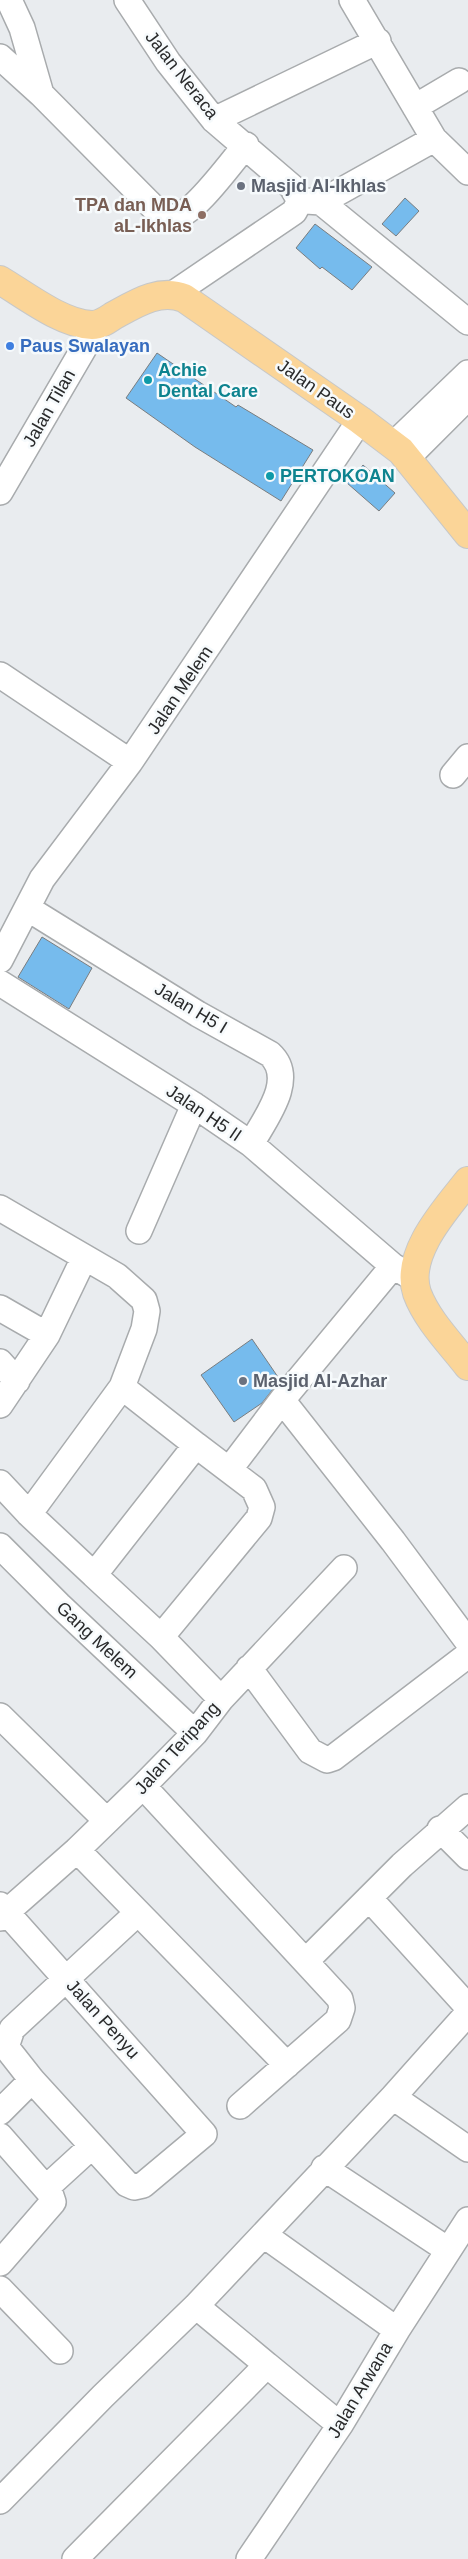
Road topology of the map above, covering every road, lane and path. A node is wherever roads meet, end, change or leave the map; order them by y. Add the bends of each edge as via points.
1 (8, 0) edge
2 (128, 0) edge
3 (352, 0) edge
4 (378, 41) junction
5 (0, 57) edge
6 (460, 81) dead end
7 (41, 94) junction
8 (414, 107) junction
9 (214, 120) junction
10 (434, 140) junction
11 (246, 145) junction
12 (468, 172) edge
13 (311, 201) junction
14 (0, 280) edge
15 (173, 294) junction
16 (468, 322) edge
17 (98, 324) junction
18 (468, 374) edge
19 (468, 397) edge
20 (360, 420) junction
21 (400, 451) junction
22 (0, 492) edge
23 (468, 534) edge
24 (0, 675) edge
25 (130, 762) junction
26 (27, 908) junction
27 (0, 960) edge
28 (0, 982) edge
29 (194, 1105) junction
30 (251, 1144) junction
31 (468, 1181) edge
32 (0, 1208) edge
33 (139, 1231) dead end
34 (84, 1258) junction
35 (404, 1273) junction
36 (0, 1308) edge
37 (46, 1335) junction
38 (0, 1362) edge
39 (468, 1366) edge
40 (18, 1381) junction
41 (122, 1387) junction
42 (282, 1400) junction
43 (0, 1405) edge
44 (196, 1445) junction
45 (229, 1470) junction
46 (0, 1483) edge
47 (29, 1514) junction
48 (0, 1546) edge
49 (344, 1568) dead end
50 (94, 1575) junction
51 (161, 1637) junction
52 (468, 1642) edge
53 (468, 1655) edge
54 (249, 1668) junction
55 (221, 1699) junction
56 (0, 1716) edge
57 (195, 1733) junction
58 (144, 1786) junction
59 (468, 1807) edge
60 (107, 1821) junction
61 (440, 1829) junction
62 (77, 1850) junction
63 (468, 1857) edge
64 (369, 1898) junction
65 (2, 1912) edge
66 (131, 1919) dead end
67 (306, 1961) junction
68 (66, 1978) junction
69 (468, 2007) edge
70 (468, 2013) edge
71 (287, 2065) junction
72 (32, 2080) junction
73 (393, 2098) junction
74 (240, 2106) dead end
75 (0, 2112) edge
76 (0, 2136) edge
77 (92, 2146) junction
78 (468, 2149) edge
79 (324, 2168) junction
80 (46, 2188) junction
81 (468, 2220) edge
82 (264, 2235) junction
83 (448, 2250) junction
84 (0, 2263) edge
85 (0, 2289) edge
86 (196, 2306) junction
87 (396, 2330) junction
88 (60, 2351) dead end
89 (267, 2365) junction
90 (340, 2425) junction
91 (0, 2500) edge
92 (75, 2559) edge
93 (248, 2559) edge

1 - 7 street via 22,28
2 - 9 street, Jalan Neraca via 168,62
3 - 4 street
4 - 8 street
4 - 9 street
5 - 7 street
6 - 8 street
7 - 11 street via 148,202 166,216 176,217 194,205
8 - 10 street
9 - 11 street, Jalan Neraca
10 - 12 street
10 - 13 street
11 - 13 street, Jalan Neraca
13 - 15 street
13 - 16 street, Jalan Neraca
14 - 17 main road via 55,312 78,322
15 - 17 main road via 147,299
15 - 20 main road, Jalan Paus via 193,303
17 - 22 street, Jalan Tilan
18 - 21 street
19 - 21 street
20 - 21 main road, Jalan Paus
20 - 25 street, Jalan Melem
21 - 23 main road, Jalan Paus
24 - 25 street
25 - 26 street, Jalan Melem via 56,858
26 - 27 street, Jalan Melem
26 - 30 street, Jalan H5 I via 277,1060 282,1077 280,1087
28 - 29 street, Jalan H5 II
29 - 30 street, Jalan H5 II
29 - 33 street
30 - 35 street, Jalan H5 II
31 - 35 main road via 430,1230 416,1265
32 - 34 street
34 - 37 street
34 - 41 street via 116,1276 144,1300 144,1329
35 - 39 main road via 422,1304
35 - 42 street
36 - 37 street
37 - 40 street
38 - 40 street
40 - 43 street
41 - 44 street
41 - 47 street
42 - 45 street
42 - 52 street
44 - 45 street
44 - 50 street
45 - 51 street via 257,1494 262,1507 259,1518
46 - 47 street
47 - 50 street
48 - 57 street, Gang Melem
49 - 54 street, Jalan Teripang
50 - 51 street
51 - 55 street
53 - 54 street via 327,1760 310,1751
54 - 55 street, Jalan Teripang
55 - 57 street, Jalan Teripang
56 - 60 street
57 - 58 street, Jalan Teripang
58 - 60 street, Jalan Teripang
58 - 67 street
59 - 61 street
60 - 62 street, Jalan Teripang
61 - 63 street
61 - 64 street
62 - 65 street, Jalan Teripang
62 - 71 street
64 - 67 street
64 - 69 street
65 - 68 street, Jalan Penyu
66 - 68 street
67 - 71 street via 338,1996 342,2008 338,2020
68 - 72 street via 8,2036 6,2050
68 - 77 street, Jalan Penyu via 204,2134 138,2187 127,2184
70 - 73 street
71 - 74 street
72 - 75 street
72 - 77 street
73 - 78 street
73 - 79 street
76 - 80 street
77 - 80 street
79 - 82 street
79 - 83 street
80 - 84 street via 53,2204
81 - 83 street, Jalan Arwana
82 - 86 street
82 - 87 street
83 - 87 street, Jalan Arwana
85 - 88 street
86 - 89 street
86 - 91 street
87 - 90 street, Jalan Arwana
89 - 90 street
89 - 92 street
90 - 93 street, Jalan Arwana

